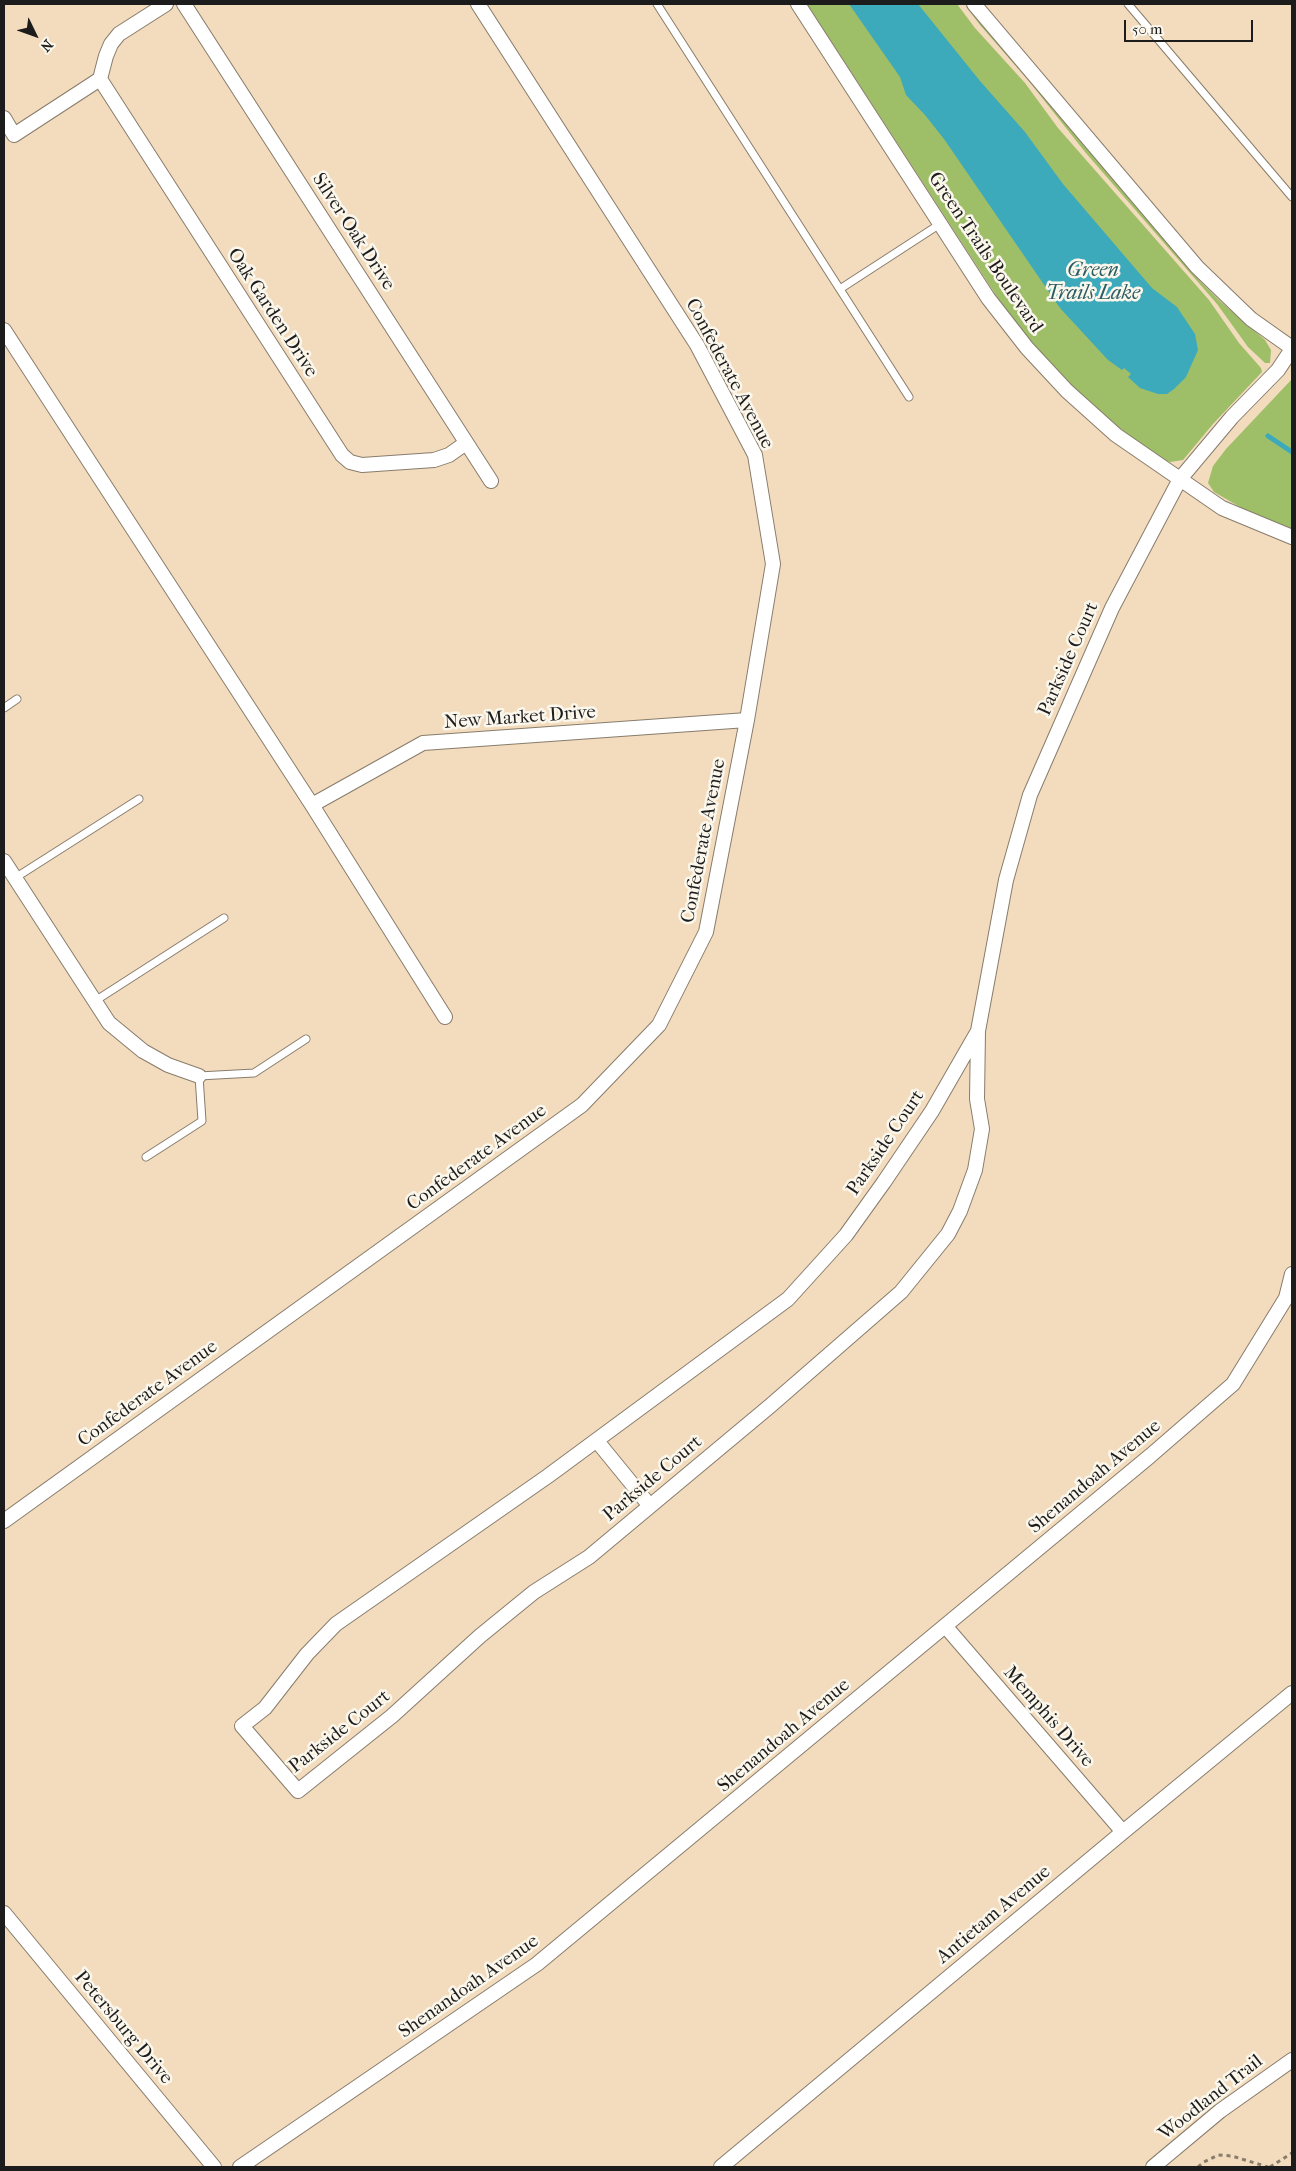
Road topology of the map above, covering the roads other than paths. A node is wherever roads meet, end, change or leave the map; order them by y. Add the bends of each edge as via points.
1 (166, 4) edge
2 (184, 4) edge
3 (478, 4) edge
4 (657, 4) edge
5 (798, 4) edge
6 (974, 4) edge
7 (1128, 4) edge
8 (100, 79) junction
9 (4, 118) edge
10 (1292, 197) edge
11 (940, 224) junction
12 (840, 289) junction
13 (4, 330) edge
14 (1292, 349) edge
15 (908, 397) dead end
16 (466, 443) junction
17 (1180, 479) junction
18 (491, 481) dead end
19 (1292, 537) edge
20 (17, 699) dead end
21 (4, 708) edge
22 (747, 720) junction
23 (140, 799) dead end
24 (312, 805) junction
25 (4, 861) edge
26 (14, 878) junction
27 (224, 918) dead end
28 (95, 1001) junction
29 (445, 1017) dead end
30 (978, 1031) junction
31 (306, 1040) dead end
32 (199, 1076) junction
33 (146, 1157) dead end
34 (1292, 1274) edge
35 (597, 1441) junction
36 (650, 1506) junction
37 (4, 1521) edge
38 (946, 1627) junction
39 (1292, 1693) edge
40 (1122, 1832) junction
41 (4, 1913) edge
42 (1292, 2060) edge
43 (214, 2167) edge
44 (240, 2167) edge
45 (721, 2167) edge
46 (1153, 2167) edge

1 - 8 street via 119,34 111,44
2 - 16 street, Silver Oak Drive
3 - 22 street, Confederate Avenue via 697,344 755,455 773,564
4 - 12 lane
5 - 11 street, Green Trails Boulevard
6 - 14 street via 1197,267 1251,319
7 - 10 lane
8 - 9 street via 14,135
8 - 16 street, Oak Garden Drive via 342,455 362,466 434,460
11 - 12 lane
11 - 17 street, Green Trails Boulevard via 988,298 1027,348 1067,391 1116,435
12 - 15 lane
13 - 24 street
14 - 17 street, Parkside Court via 1278,370 1232,417
16 - 18 street, Silver Oak Drive
17 - 19 street, Green Trails Boulevard via 1222,508
17 - 30 street, Parkside Court via 1112,608 1030,795 1006,880
20 - 21 lane
22 - 24 street, New Market Drive via 423,743
22 - 37 street, Confederate Avenue via 706,932 659,1025 582,1105
23 - 26 lane
24 - 29 street
25 - 26 street
26 - 28 street
27 - 28 lane
28 - 32 street via 109,1023 143,1051 168,1065
30 - 35 street, Parkside Court via 906,1151 816,1271 762,1320
30 - 36 street, Parkside Court via 977,1099 982,1129 975,1170 960,1212 948,1234 900,1292
31 - 32 lane via 254,1073
32 - 33 lane via 202,1120
34 - 38 street, Shenandoah Avenue via 1286,1298 1233,1384
35 - 36 street
35 - 36 street, Parkside Court via 336,1624 307,1654 265,1708 242,1726 298,1791 392,1716 534,1592 589,1556
38 - 40 street, Memphis Drive
38 - 44 street, Shenandoah Avenue via 537,1964
39 - 40 street, Antietam Avenue
40 - 45 street, Antietam Avenue
41 - 43 street, Petersburg Drive
42 - 46 street, Woodland Trail via 1220,2112

